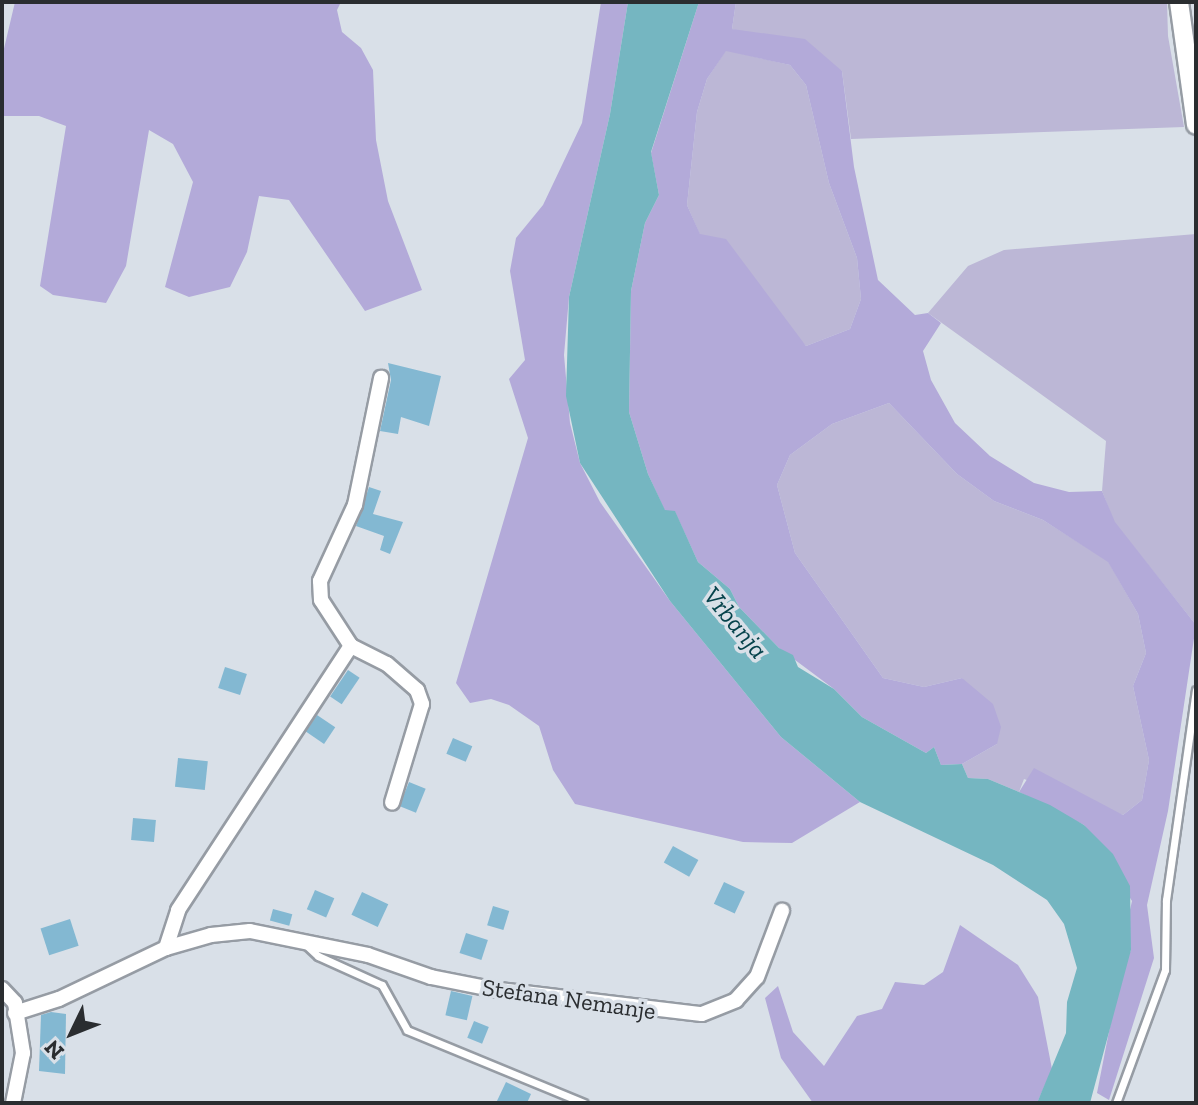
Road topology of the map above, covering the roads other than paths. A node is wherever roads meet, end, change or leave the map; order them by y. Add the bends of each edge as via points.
1 (1179, 2) edge
2 (1196, 125) edge
3 (381, 378) dead end
4 (351, 646) junction
5 (1196, 690) edge
6 (392, 803) dead end
7 (782, 911) dead end
8 (303, 941) junction
9 (166, 948) junction
10 (2, 989) edge
11 (11, 1007) edge
12 (13, 1103) edge
13 (584, 1103) edge
14 (1116, 1103) edge

1 - 2 street
3 - 4 street via 355,505 320,581 321,600
4 - 6 street via 387,664 417,690 422,704
4 - 9 street via 178,910
5 - 14 lane via 1166,900 1165,970
7 - 8 street, Stefana Nemanje via 757,977 736,1000 702,1014 491,989
8 - 9 street, Stefana Nemanje via 250,931
8 - 13 lane, Stefana Nemanje via 318,956 382,985 407,1030
9 - 11 street, Stefana Nemanje via 59,999
10 - 11 street
11 - 12 street via 23,1053

